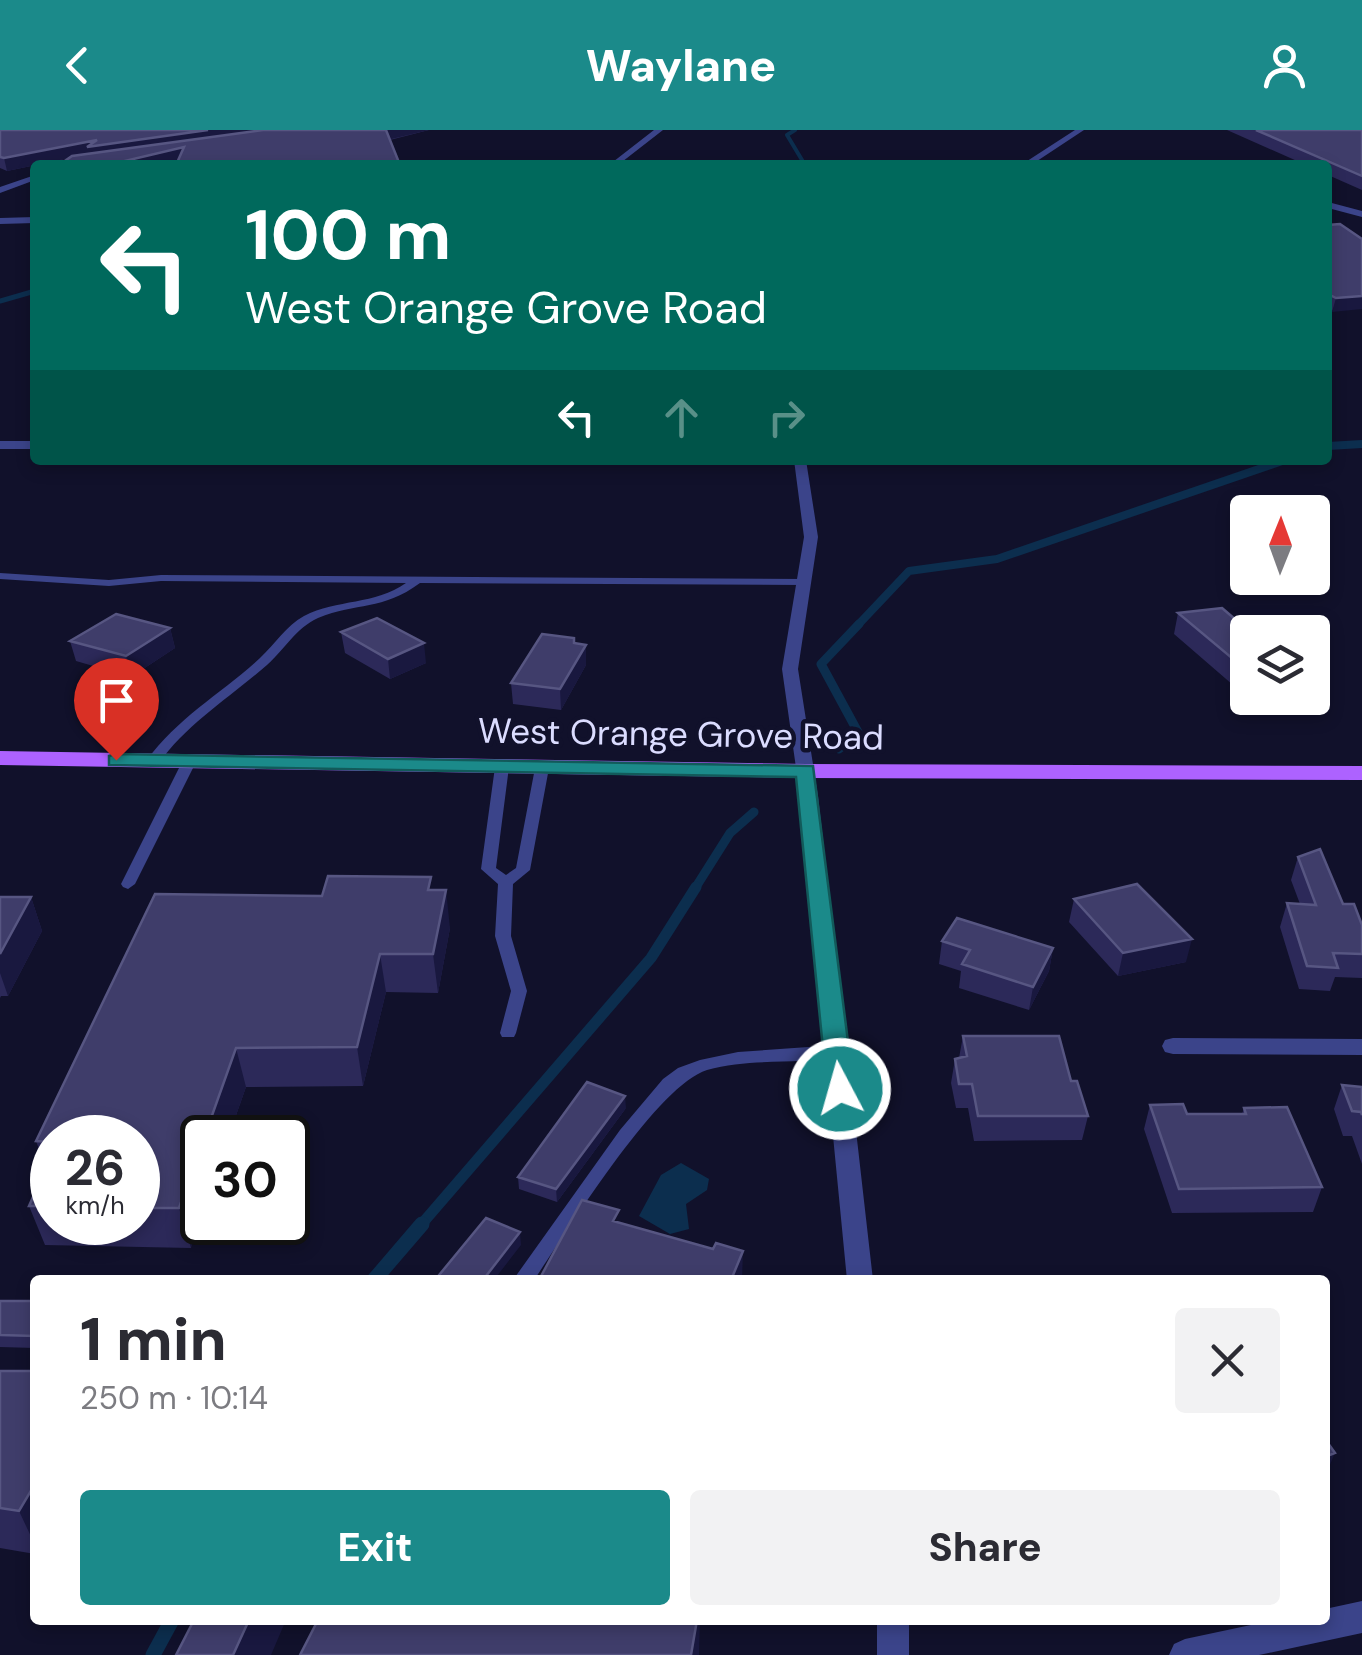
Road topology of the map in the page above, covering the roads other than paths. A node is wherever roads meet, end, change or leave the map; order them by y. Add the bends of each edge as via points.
1 (658, 130) edge
2 (1080, 130) edge
3 (1215, 130) edge
4 (1228, 132) edge
5 (619, 160) edge
6 (1033, 160) edge
7 (30, 179) edge
8 (0, 190) edge
9 (1362, 201) edge
10 (1332, 207) edge
11 (1332, 207) edge
12 (1362, 214) edge
13 (30, 220) edge
14 (0, 221) edge
15 (0, 445) edge
16 (30, 445) edge
17 (801, 465) edge
18 (0, 576) edge
19 (417, 580) junction
20 (804, 582) junction
21 (0, 758) edge
22 (153, 761) junction
23 (189, 762) junction
24 (502, 767) junction
25 (542, 768) junction
26 (806, 771) junction
27 (1362, 773) edge
28 (506, 882) junction
29 (128, 884) dead end
30 (508, 1033) dead end
31 (1172, 1046) dead end
32 (1362, 1048) edge
33 (836, 1051) junction
34 (527, 1275) edge
35 (859, 1275) edge
36 (1362, 1616) edge
37 (1330, 1623) edge
38 (893, 1625) edge
39 (1321, 1625) edge
40 (893, 1655) edge
41 (1185, 1655) edge

1 - 5 street
2 - 6 street
3 - 4 street
7 - 8 street
9 - 10 street
11 - 12 street
13 - 14 street
15 - 16 street
17 - 20 street via 812,537
18 - 19 lane via 96,583
19 - 20 lane
19 - 22 lane via 387,602 311,617 167,740
20 - 26 street via 790,669
21 - 22 main road, West Orange Grove Road
22 - 23 main road, West Orange Grove Road
23 - 24 main road, West Orange Grove Road
23 - 29 lane
24 - 25 main road, West Orange Grove Road
24 - 28 lane via 488,869
25 - 26 main road, West Orange Grove Road
25 - 28 lane via 523,870
26 - 27 main road, West Orange Grove Road
26 - 33 street
28 - 30 lane via 503,936 519,991
31 - 32 street
33 - 34 lane via 760,1056 682,1073 655,1099
33 - 35 street
36 - 37 street
38 - 40 street
39 - 41 street

